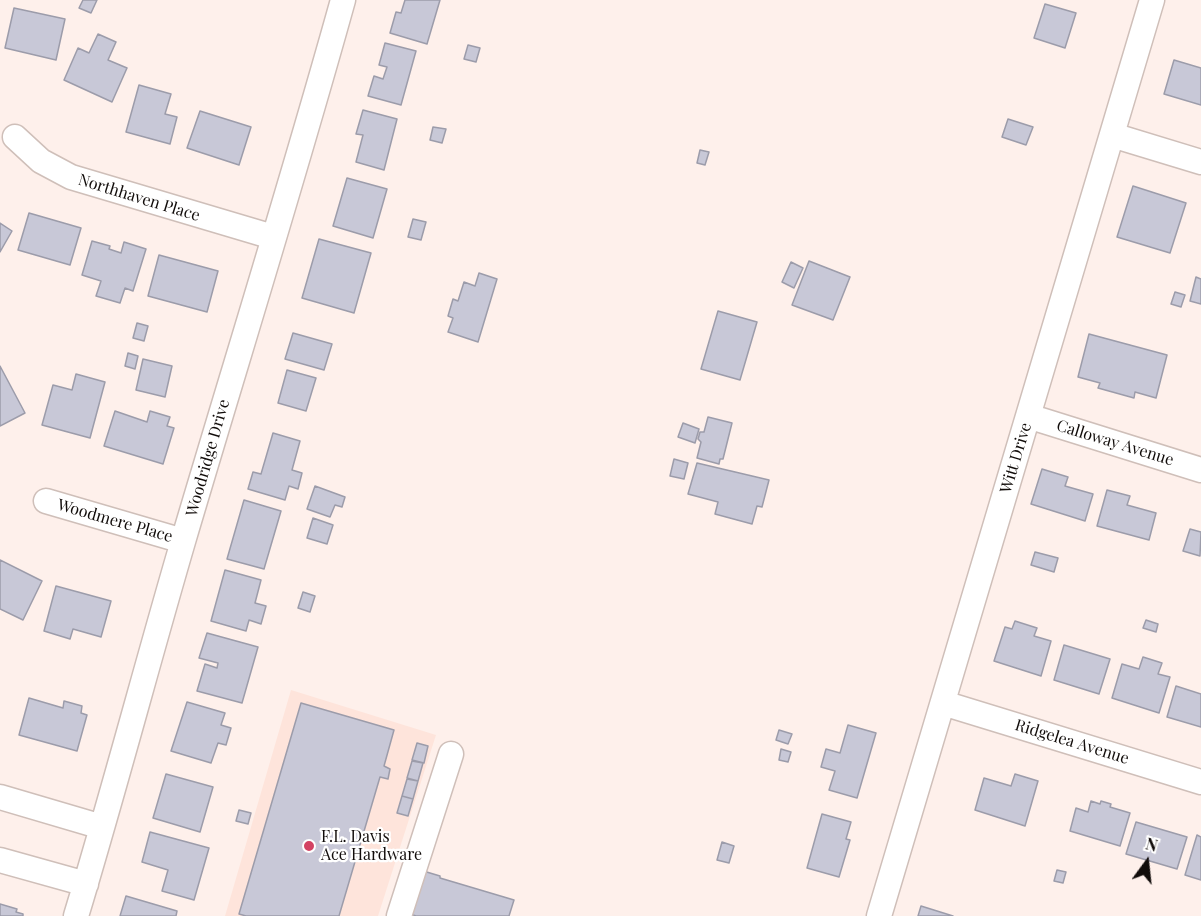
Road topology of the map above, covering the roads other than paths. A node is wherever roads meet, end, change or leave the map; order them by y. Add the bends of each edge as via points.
1 (343, 0) edge
2 (1152, 0) edge
3 (1112, 135) junction
4 (15, 137) dead end
5 (1201, 162) edge
6 (273, 237) junction
7 (1028, 416) junction
8 (1201, 470) edge
9 (46, 501) dead end
10 (183, 542) junction
11 (943, 703) junction
12 (451, 754) dead end
13 (1201, 782) edge
14 (0, 797) edge
15 (102, 827) junction
16 (0, 860) edge
17 (86, 884) junction
18 (76, 916) edge
19 (399, 916) edge
20 (879, 916) edge

1 - 6 street, Woodridge Drive
2 - 3 street, Witt Drive
3 - 5 street
3 - 7 street, Witt Drive
4 - 6 street, Northhaven Place via 42,161 71,177
6 - 10 street, Woodridge Drive
7 - 8 street, Calloway Avenue
7 - 11 street, Witt Drive
9 - 10 street, Woodmere Place
10 - 15 street, Woodridge Drive
11 - 13 street, Ridgelea Avenue
11 - 20 street, Witt Drive
12 - 19 street
14 - 15 street
15 - 17 street, Woodridge Drive
16 - 17 street
17 - 18 street, Woodridge Drive

